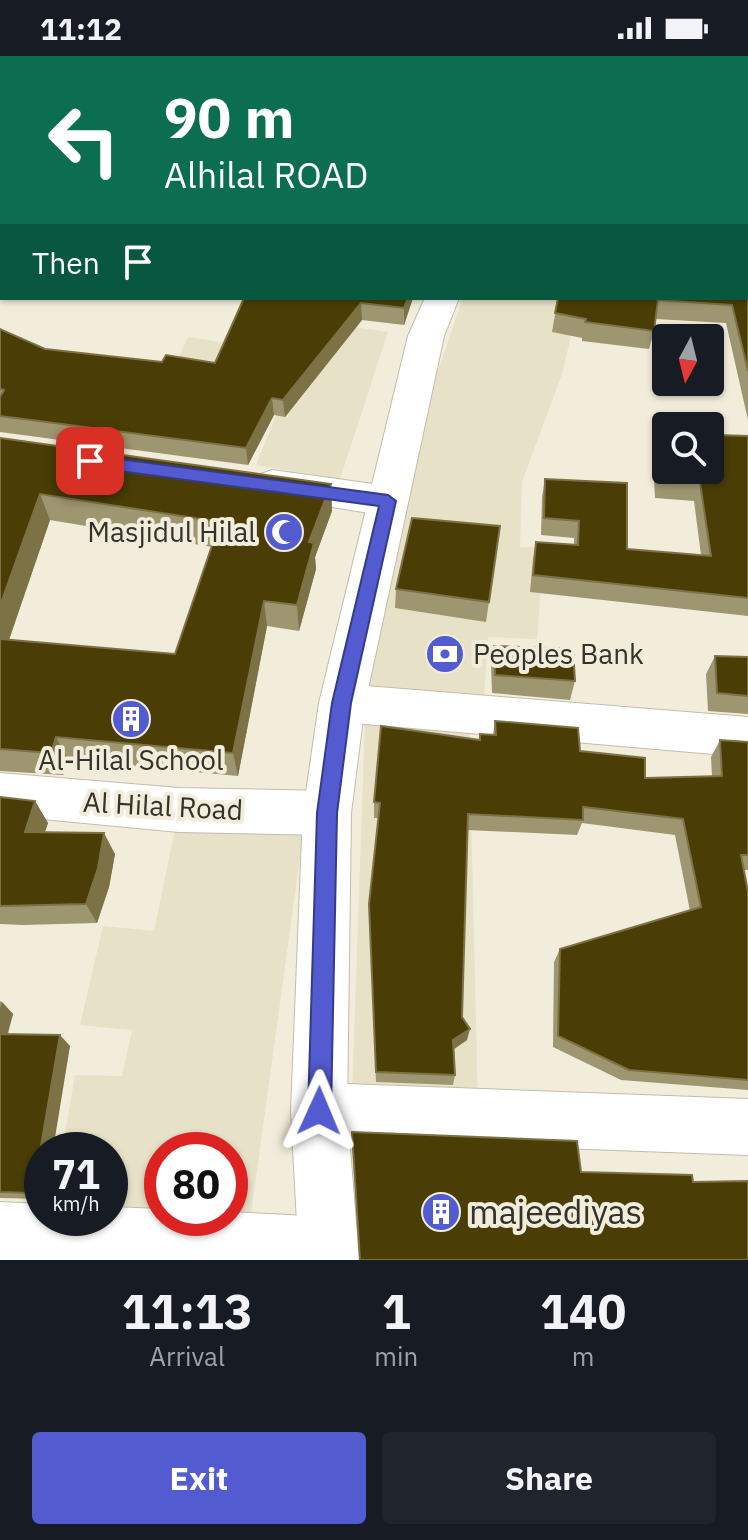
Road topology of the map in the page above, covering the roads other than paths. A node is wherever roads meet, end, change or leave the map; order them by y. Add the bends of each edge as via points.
1 (441, 300) edge
2 (233, 480) edge
3 (388, 501) junction
4 (342, 703) junction
5 (748, 737) edge
6 (0, 794) edge
7 (327, 813) junction
8 (319, 1111) junction
9 (748, 1127) edge
10 (0, 1232) edge
11 (329, 1254) edge

1 - 3 main road via 426,336
2 - 3 main road
3 - 4 main road
4 - 5 main road
4 - 7 main road
6 - 7 main road, Al Hilal Road via 179,810
7 - 8 main road
8 - 9 main road
8 - 11 main road
10 - 11 main road

